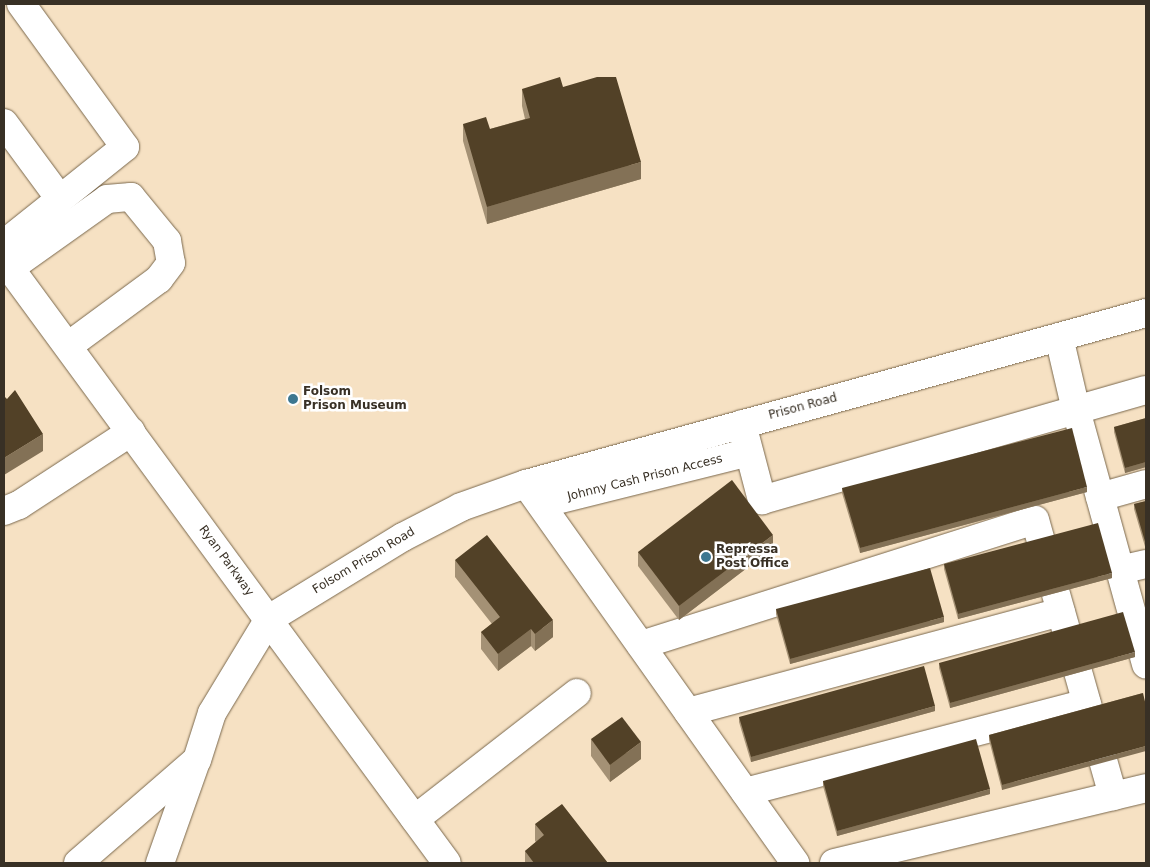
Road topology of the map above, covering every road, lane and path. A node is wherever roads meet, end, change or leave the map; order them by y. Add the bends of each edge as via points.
1 (21, 4) edge
2 (4, 123) edge
3 (60, 199) junction
4 (6, 257) edge
5 (1146, 313) edge
6 (1059, 337) junction
7 (68, 346) junction
8 (1146, 390) edge
9 (1076, 410) junction
10 (742, 424) junction
11 (131, 432) junction
12 (749, 452) junction
13 (1146, 484) edge
14 (534, 494) junction
15 (1100, 497) junction
16 (461, 507) joint
17 (4, 511) edge
18 (1146, 564) edge
19 (1120, 570) junction
20 (1061, 612) junction
21 (269, 619) junction
22 (640, 645) junction
23 (1146, 665) edge
24 (577, 693) dead end
25 (1087, 703) junction
26 (688, 712) junction
27 (197, 760) junction
28 (1146, 788) edge
29 (745, 792) junction
30 (1113, 796) junction
31 (415, 819) junction
32 (78, 863) edge
33 (160, 863) edge
34 (447, 863) edge
35 (795, 863) edge
36 (834, 863) edge

1 - 3 street via 125,147
2 - 3 street
3 - 4 street
4 - 7 street, Ryan Parkway
4 - 7 street via 107,199 131,197 167,241 171,263 159,279
5 - 6 street, Prison Road
6 - 9 street
6 - 10 street, Prison Road
7 - 11 street, Ryan Parkway
8 - 9 street
9 - 12 street via 762,500
9 - 15 street
10 - 12 street
10 - 14 street, Prison Road
11 - 17 street via 19,505
11 - 21 street, Ryan Parkway
12 - 14 street, Johnny Cash Prison Access
13 - 15 street
14 - 16 street, Prison Road
14 - 22 street
15 - 19 street
16 - 21 street, Folsom Prison Road via 403,536
18 - 19 street
19 - 23 street
20 - 22 street via 1035,520
20 - 25 street
20 - 26 street
21 - 27 street via 212,713
21 - 31 street, Ryan Parkway
22 - 26 street
24 - 31 street
25 - 29 street
25 - 30 street
26 - 29 street
27 - 32 street
27 - 33 street
28 - 30 street
29 - 35 street
30 - 36 street
31 - 34 street, Ryan Parkway

